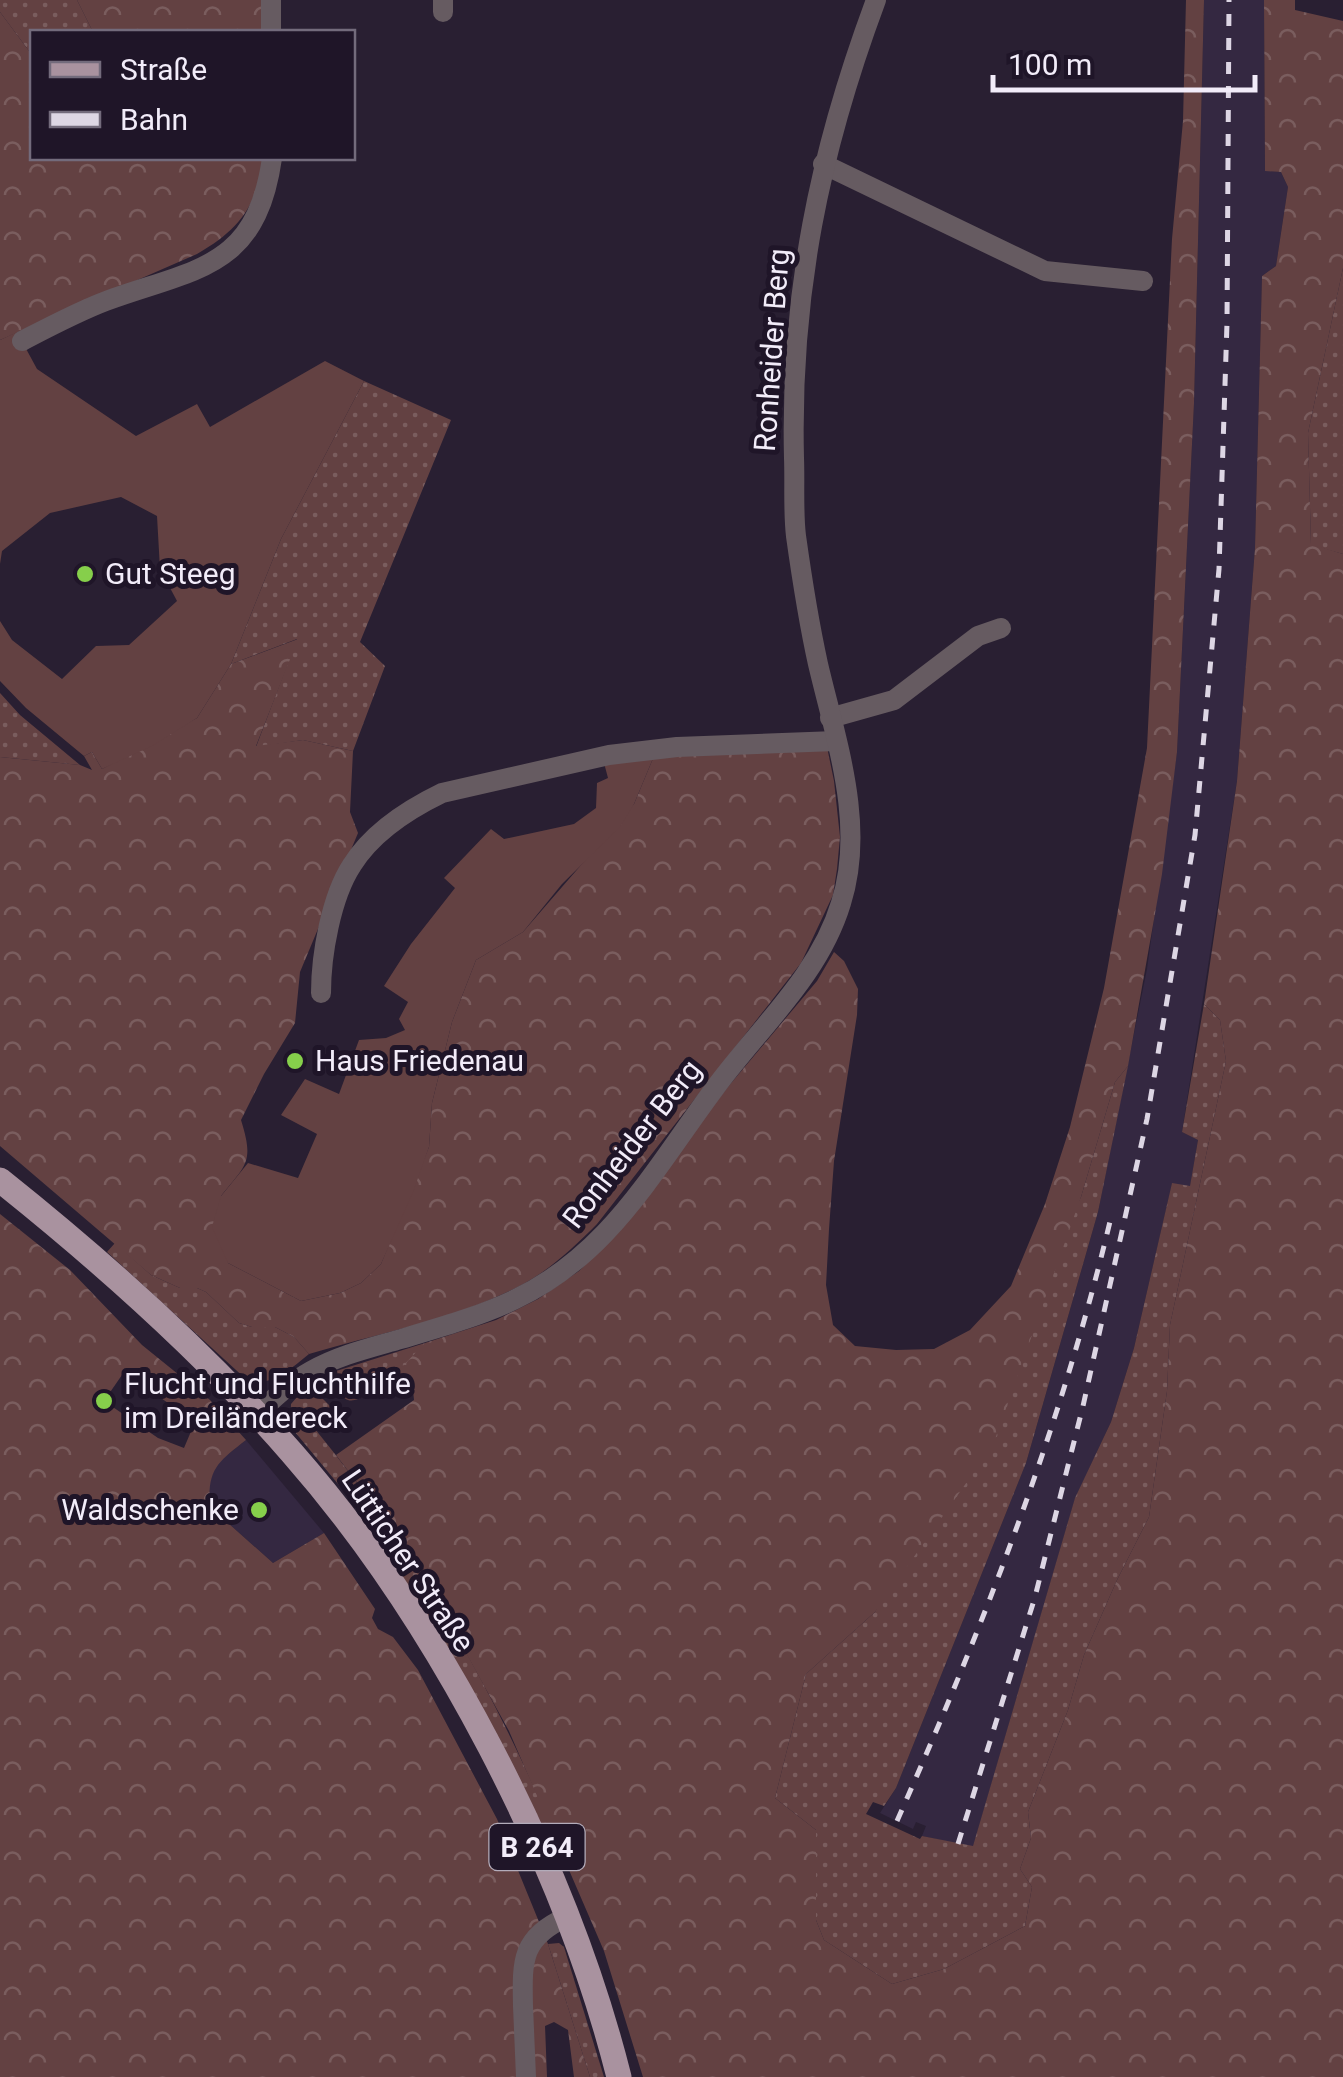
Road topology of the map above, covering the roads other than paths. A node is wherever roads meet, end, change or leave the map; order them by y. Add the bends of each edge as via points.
1 (272, 0) edge
2 (876, 0) edge
3 (271, 30) edge
4 (272, 160) edge
5 (823, 164) junction
6 (1143, 281) dead end
7 (22, 341) dead end
8 (1001, 628) dead end
9 (830, 718) junction
10 (836, 741) junction
11 (321, 993) dead end
12 (0, 1180) edge
13 (256, 1414) junction
14 (567, 1917) junction
15 (526, 2077) edge
16 (619, 2077) edge

1 - 3 street
2 - 5 street, Ronheider Berg
4 - 7 street via 256,221 226,254
5 - 6 street via 1045,271
5 - 9 street, Ronheider Berg via 804,260 793,415 796,532
8 - 9 street via 978,636 894,700
9 - 10 street, Ronheider Berg
10 - 11 street via 609,755 419,804 352,865 334,909
10 - 13 street, Ronheider Berg via 850,850 842,901 827,939 607,1231 534,1292 492,1312 340,1356
12 - 13 main road, Lütticher Straße / B 264 via 79,1243
13 - 14 main road, Lütticher Straße / B 264 via 342,1514 422,1632 524,1816
14 - 15 street via 537,1935 522,1966
14 - 16 main road, Lütticher Straße / B 264

